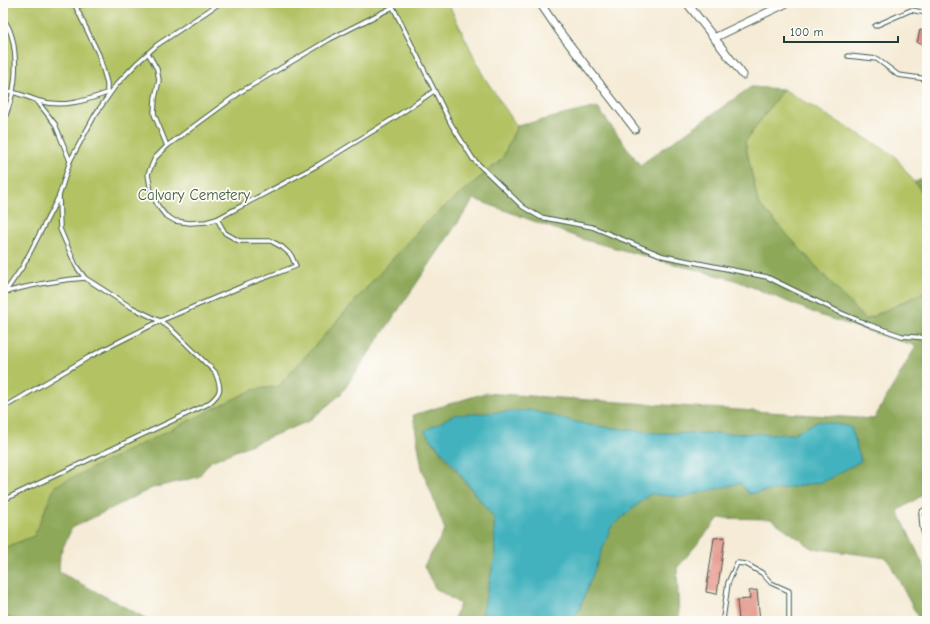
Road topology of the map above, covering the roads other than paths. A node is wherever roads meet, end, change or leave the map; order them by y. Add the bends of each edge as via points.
1 (74, 3) edge
2 (85, 3) edge
3 (220, 3) edge
4 (540, 3) edge
5 (687, 3) edge
6 (787, 3) edge
7 (392, 5) edge
8 (78, 7) junction
9 (927, 13) edge
10 (3, 19) edge
11 (875, 26) dead end
12 (714, 38) junction
13 (148, 53) junction
14 (848, 56) dead end
15 (743, 75) dead end
16 (927, 80) edge
17 (3, 90) edge
18 (13, 91) junction
19 (434, 91) junction
20 (107, 93) junction
21 (107, 97) junction
22 (36, 100) junction
23 (3, 124) edge
24 (635, 129) dead end
25 (167, 146) junction
26 (70, 160) junction
27 (59, 196) junction
28 (217, 219) junction
29 (84, 278) junction
30 (4, 294) edge
31 (160, 321) junction
32 (927, 338) edge
33 (3, 408) edge
34 (3, 500) edge
35 (927, 508) edge
36 (922, 526) junction
37 (927, 526) edge
38 (927, 548) edge
39 (721, 621) edge
40 (789, 621) edge

1 - 8 lane
2 - 8 lane
3 - 13 lane via 157,44
4 - 24 street
5 - 12 street
6 - 12 street
7 - 19 lane
7 - 25 lane via 242,91
8 - 20 lane via 99,55 107,83
9 - 11 lane via 911,10
10 - 18 lane via 8,25 16,54
12 - 15 street
13 - 21 lane
13 - 25 lane via 157,69 159,80 154,114
14 - 16 lane via 877,59 898,75
17 - 18 lane
18 - 22 lane
18 - 23 lane
19 - 28 lane via 318,165
19 - 32 lane via 473,159 523,207 540,217 592,227 663,256 767,277 870,325 902,336
20 - 21 lane
20 - 22 lane via 63,104
21 - 26 lane
22 - 26 lane via 55,124
25 - 28 lane via 155,158 148,174 151,192 158,206 175,221 190,223
26 - 27 lane
27 - 29 lane via 60,229
27 - 30 lane via 23,266
28 - 31 lane via 224,233 239,241 271,241 282,247 291,255 296,266
29 - 30 lane via 57,280
29 - 31 lane
31 - 33 lane via 89,357
31 - 34 lane via 215,372 219,381 218,396 208,404
35 - 36 lane via 921,512
36 - 37 lane
36 - 38 lane
39 - 40 lane via 728,583 738,564 746,564 762,573 771,583 789,591

